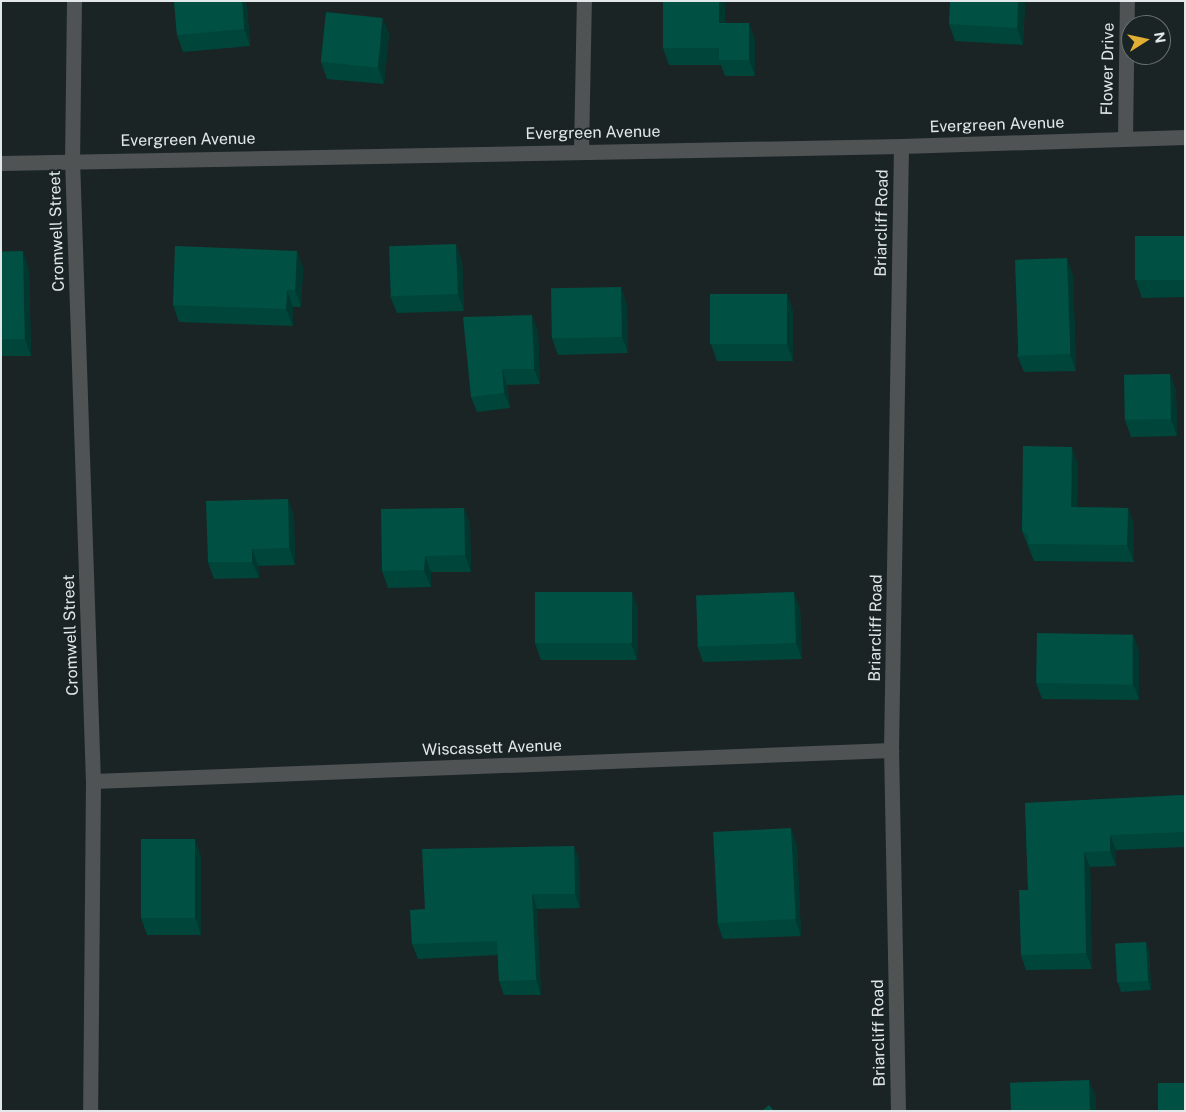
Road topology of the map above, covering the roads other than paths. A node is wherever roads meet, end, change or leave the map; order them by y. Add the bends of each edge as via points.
1 (74, 1) edge
2 (584, 1) edge
3 (1127, 1) edge
4 (1185, 137) edge
5 (1124, 138) junction
6 (901, 146) junction
7 (581, 151) junction
8 (72, 159) junction
9 (1, 163) edge
10 (892, 750) junction
11 (93, 781) junction
12 (90, 1111) edge
13 (898, 1111) edge

1 - 8 street, Cromwell Street
2 - 7 street
3 - 5 street, Flower Drive
4 - 5 street, Evergreen Avenue
5 - 6 street, Evergreen Avenue
6 - 7 street, Evergreen Avenue
6 - 10 street, Briarcliff Road
7 - 8 street, Evergreen Avenue
8 - 9 street, Evergreen Avenue
8 - 11 street, Cromwell Street
10 - 11 street, Wiscassett Avenue
10 - 13 street, Briarcliff Road
11 - 12 street, Cromwell Street

